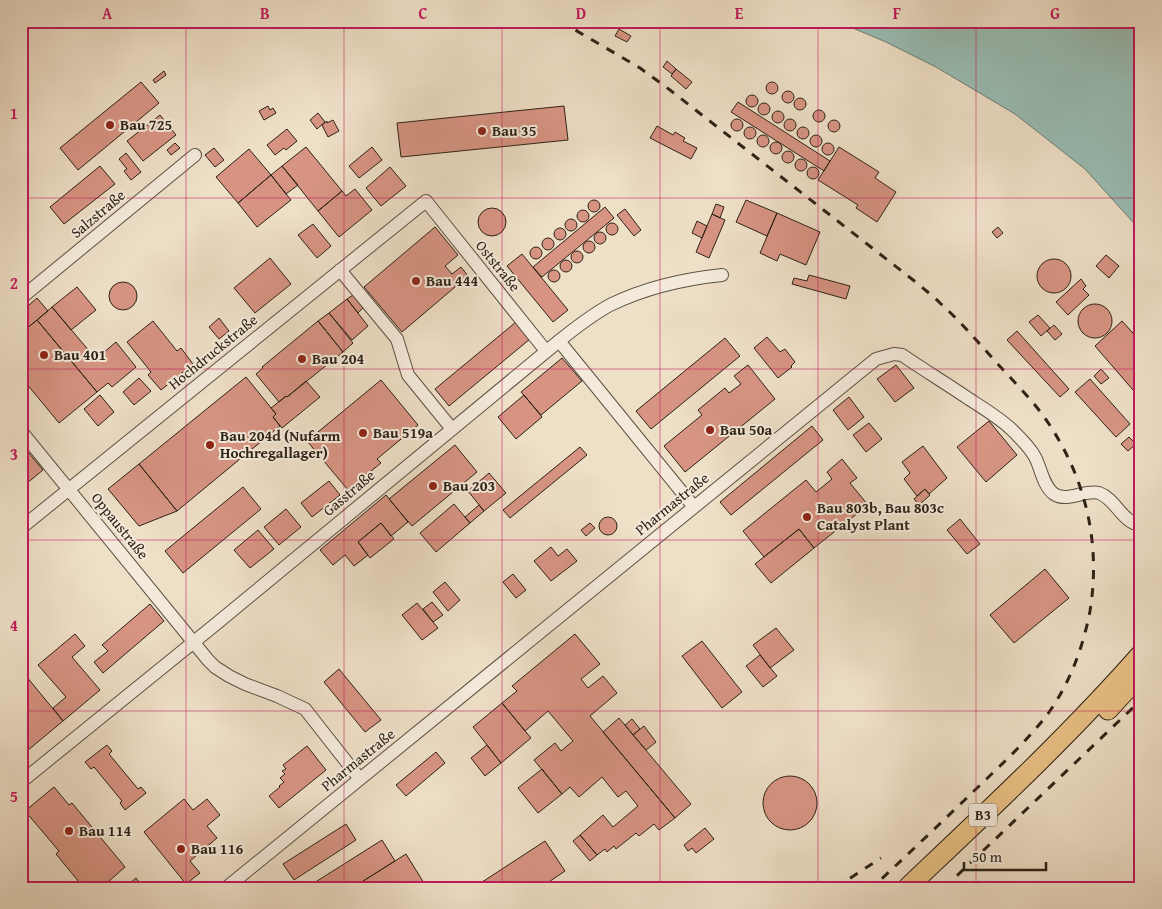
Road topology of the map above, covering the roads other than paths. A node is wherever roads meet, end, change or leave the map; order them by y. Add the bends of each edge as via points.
1 (195, 155) dead end
2 (426, 201) joint
3 (340, 270) junction
4 (722, 274) dead end
5 (21, 298) edge
6 (559, 341) junction
7 (546, 351) junction
8 (452, 429) junction
9 (21, 431) edge
10 (68, 489) junction
11 (694, 507) junction
12 (1141, 525) edge
13 (21, 528) edge
14 (193, 642) junction
15 (1141, 654) edge
16 (1141, 674) edge
17 (360, 779) junction
18 (21, 782) edge
19 (226, 888) edge
20 (906, 888) edge
21 (925, 888) edge

1 - 5 street, Salzstraße
2 - 3 street, Hochdruckstraße
2 - 7 street, Oststraße
3 - 8 street via 397,339 408,375
3 - 10 street, Hochdruckstraße
4 - 6 street, Gasstraße via 657,287 631,296 588,319
6 - 7 street, Gasstraße
6 - 11 street
7 - 8 street, Gasstraße
8 - 14 street, Gasstraße
9 - 10 street, Oppaustraße
10 - 13 street, Hochdruckstraße
10 - 14 street, Oppaustraße
11 - 12 street, Pharmastraße via 876,359 894,354 902,355 1009,427 1034,456 1050,491 1065,497 1098,493 1108,497 1128,519
11 - 17 street, Pharmastraße
14 - 17 street, Oppaustraße via 215,667 229,676 305,709
14 - 18 street, Gasstraße
15 - 20 main road, B3 via 1051,749
16 - 21 main road, B3 via 1066,752
17 - 19 street, Pharmastraße

